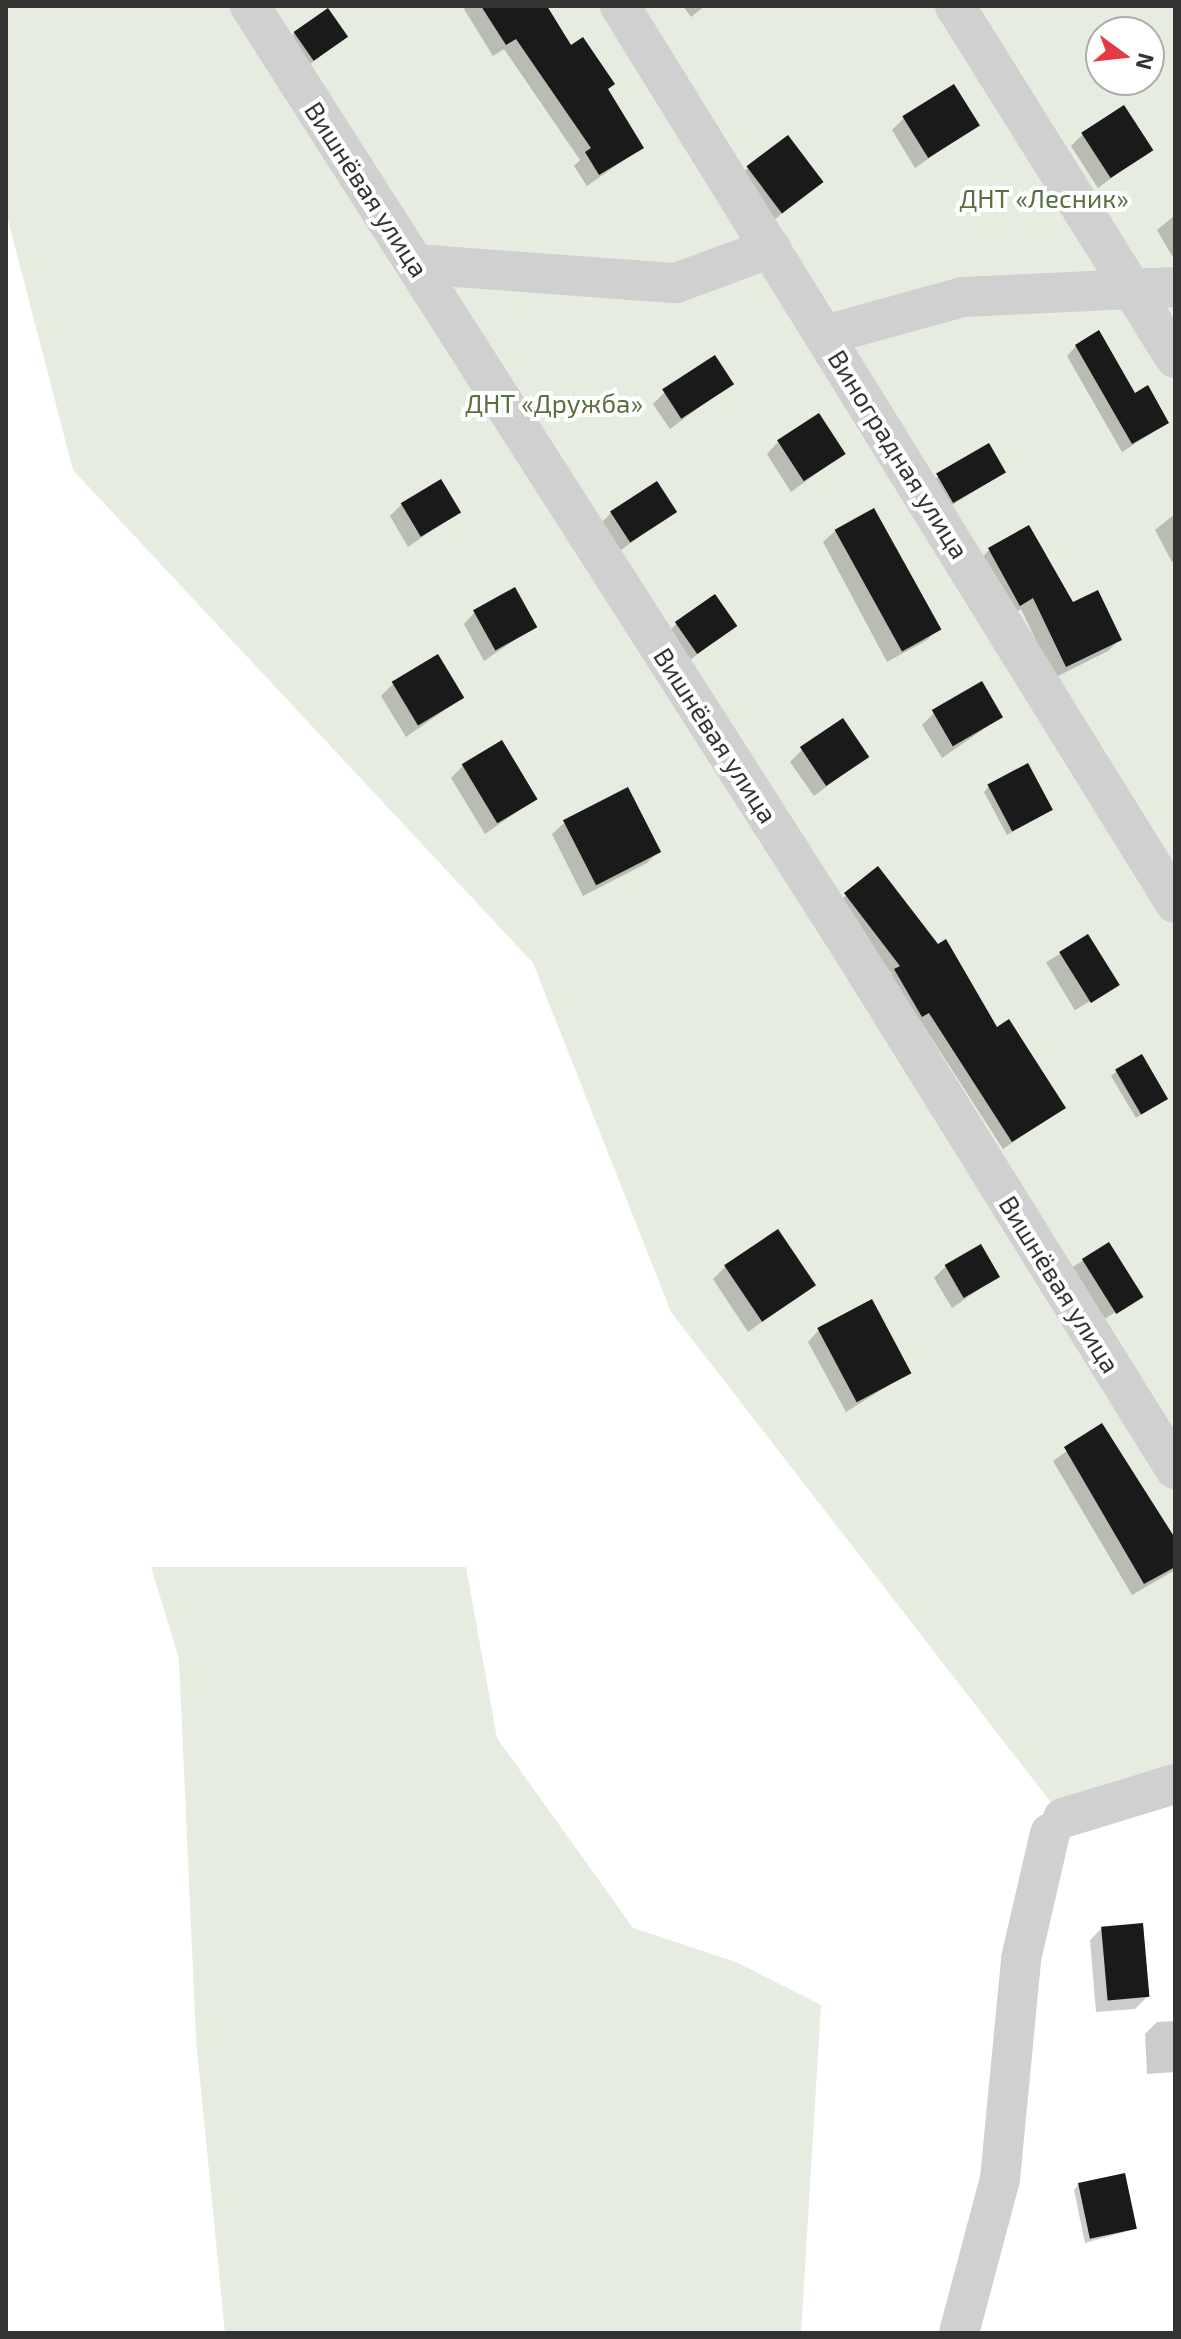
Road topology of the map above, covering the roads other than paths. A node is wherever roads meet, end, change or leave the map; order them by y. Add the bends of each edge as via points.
1 (250, 6) edge
2 (620, 6) edge
3 (955, 6) edge
4 (771, 248) junction
5 (415, 264) junction
6 (1175, 287) edge
7 (1132, 290) junction
8 (825, 335) junction
9 (1175, 358) edge
10 (1175, 903) edge
11 (1175, 1469) edge
12 (1175, 1784) edge
13 (959, 2333) edge

1 - 5 street, Вишнёвая улица
2 - 4 street, Виноградная улица
3 - 7 street
4 - 5 street via 676,283
4 - 8 street, Виноградная улица
5 - 11 street, Вишнёвая улица via 854,952
6 - 7 street
7 - 8 street via 963,297
7 - 9 street
8 - 10 street, Виноградная улица
12 - 13 street via 1057,1825 1021,1959 1000,2179

